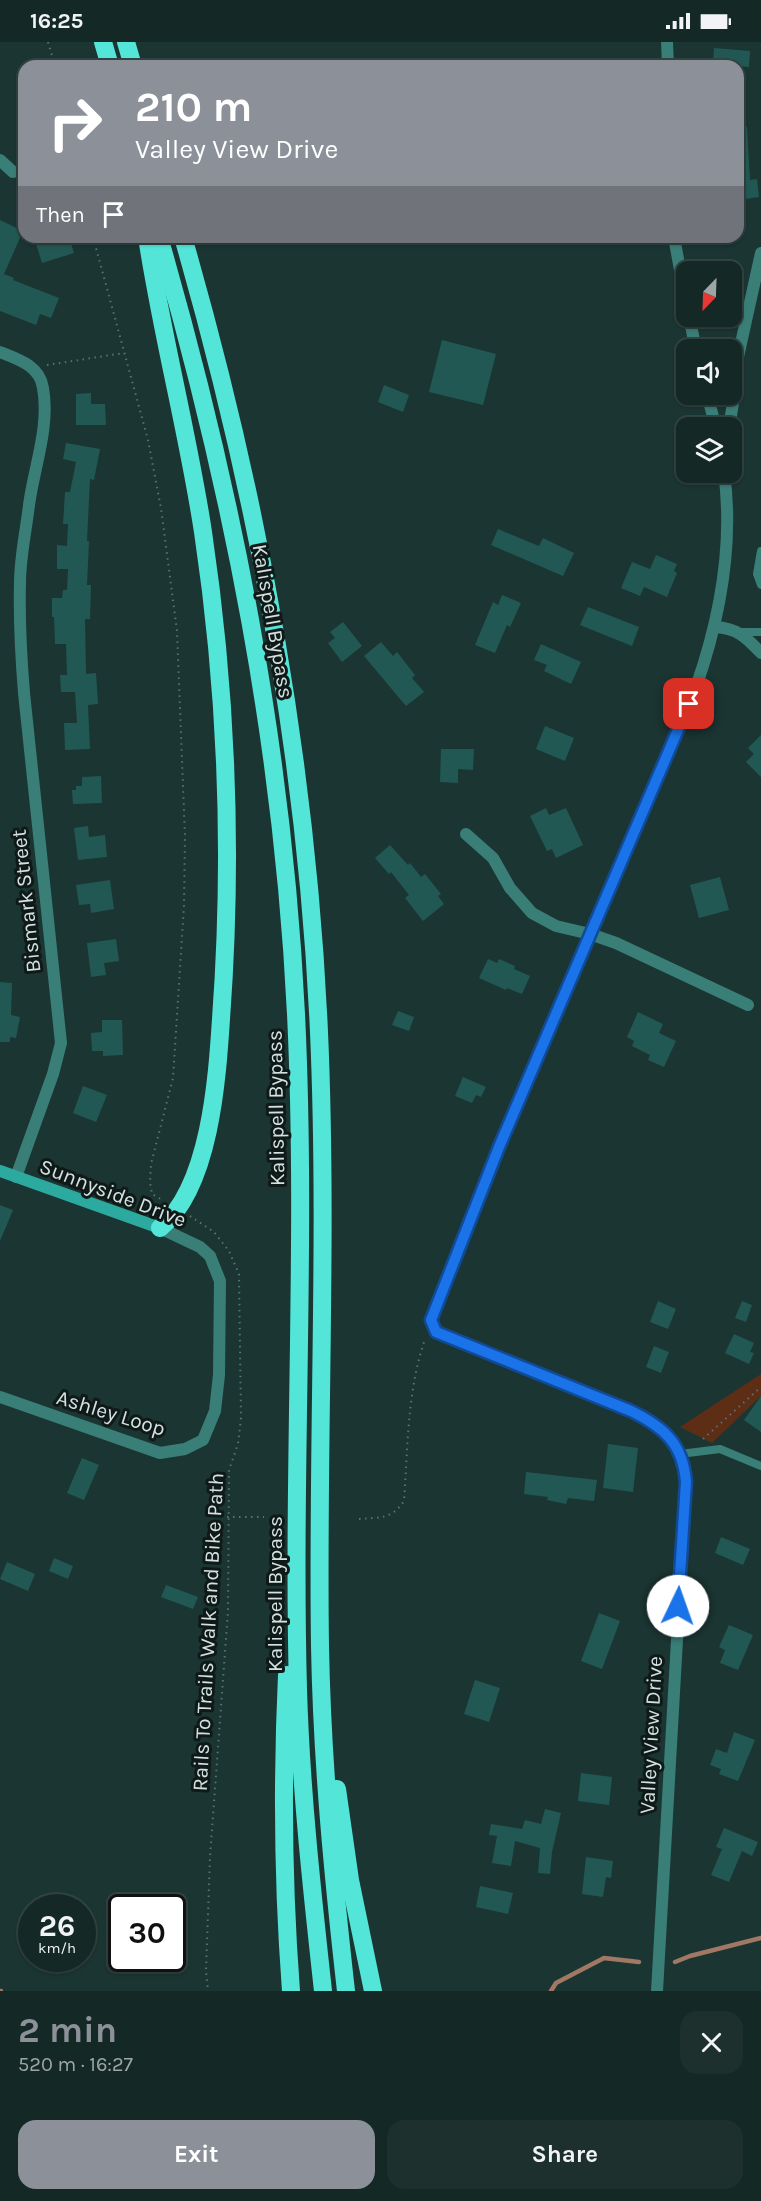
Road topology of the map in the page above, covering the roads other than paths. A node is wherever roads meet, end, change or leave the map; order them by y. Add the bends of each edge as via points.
1 (103, 42) edge
2 (126, 42) edge
3 (667, 42) edge
4 (108, 60) edge
5 (131, 60) edge
6 (668, 60) edge
7 (0, 160) edge
8 (13, 172) dead end
9 (148, 243) edge
10 (161, 243) edge
11 (185, 243) edge
12 (675, 243) edge
13 (761, 253) edge
14 (678, 261) edge
15 (0, 352) edge
16 (730, 417) edge
17 (725, 483) edge
18 (761, 550) edge
19 (761, 585) edge
20 (715, 627) junction
21 (738, 632) junction
22 (761, 632) edge
23 (761, 653) edge
24 (466, 834) dead end
25 (590, 934) junction
26 (748, 1005) dead end
27 (0, 1171) edge
28 (16, 1177) junction
29 (160, 1228) junction
30 (210, 1256) joint
31 (0, 1397) edge
32 (680, 1454) junction
33 (761, 1467) edge
34 (297, 1560) junction
35 (320, 1650) junction
36 (291, 1991) edge
37 (323, 1991) edge
38 (346, 1991) edge
39 (373, 1991) edge
40 (657, 1991) edge

1 - 4 highway
2 - 5 highway
3 - 6 street
7 - 8 street
9 - 29 highway via 203,531 216,636 227,794 225,945 216,1088 189,1187 178,1209
10 - 34 highway, Kalispell Bypass via 204,400 233,526 259,664 281,826 299,1081
11 - 35 highway, Kalispell Bypass via 260,541 292,741 309,887 322,1107
12 - 14 street
13 - 16 street via 734,375
15 - 28 street, Bismark Street via 36,370 43,386 44,422 20,581 20,643 61,1043
17 - 20 street via 727,534
18 - 19 lane via 757,574
20 - 21 street
20 - 25 street via 689,704
21 - 22 lane
21 - 23 street
24 - 25 street via 493,858 510,888 532,913 556,926
25 - 26 street
25 - 32 street, Valley View Drive via 499,1147 431,1320 436,1332 645,1418 667,1435
27 - 28 street, Sunnyside Drive
28 - 29 street, Sunnyside Drive
29 - 30 street, Sunnyside Drive
30 - 31 street, Ashley Loop via 220,1281 219,1375 215,1411 202,1440 185,1449 160,1453
32 - 33 lane via 720,1449
32 - 40 street, Valley View Drive via 686,1482
34 - 36 highway via 283,1778
34 - 37 highway, Kalispell Bypass via 303,1793
35 - 38 highway, Kalispell Bypass via 326,1794
35 - 39 highway via 345,1844

